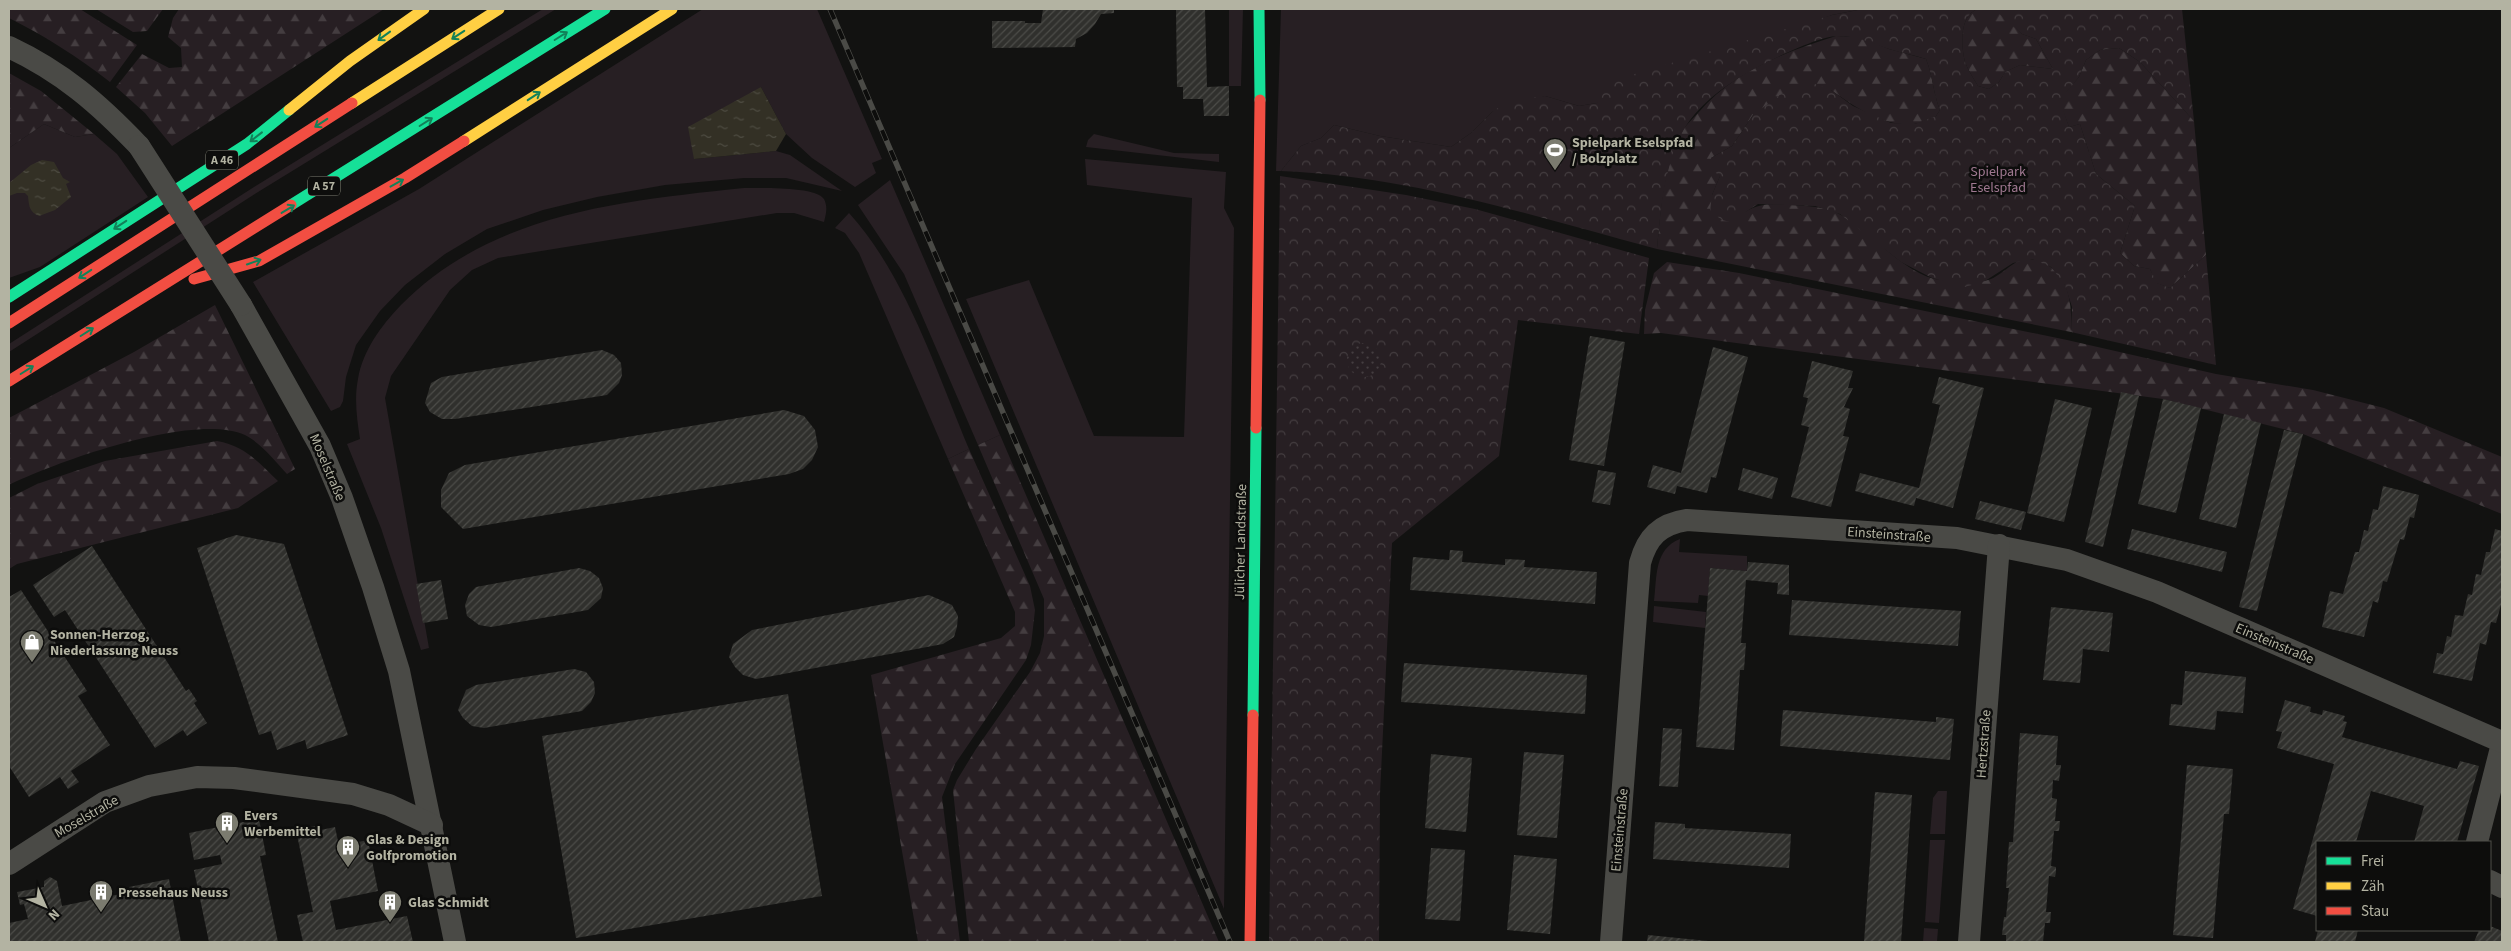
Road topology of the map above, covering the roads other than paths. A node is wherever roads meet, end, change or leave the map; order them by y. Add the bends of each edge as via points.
1 (424, 9) edge
2 (499, 9) edge
3 (605, 9) edge
4 (672, 9) edge
5 (1259, 9) edge
6 (9, 47) edge
7 (542, 62) dead end
8 (490, 81) junction
9 (157, 289) junction
10 (9, 297) edge
11 (9, 323) edge
12 (9, 381) edge
13 (1999, 546) junction
14 (2502, 743) edge
15 (432, 825) junction
16 (2477, 841) edge
17 (9, 864) edge
18 (455, 942) edge
19 (1250, 942) edge
20 (1611, 942) edge
21 (1969, 942) edge

1 -> 10 main road, A 46 via 350,61 247,144
2 -> 11 main road
8 -> 3 main road, A 57
9 -> 4 main road via 259,261 405,178
5 - 19 main road, Jülicher Landstraße
6 - 15 street, Moselstraße, bridge via 68,80 104,109 139,146 241,305 320,446 342,498 399,671
7 - 8 main road
9 -> 8 main road, A 57
12 -> 9 main road, A 57
13 - 14 street, Einsteinstraße via 2067,560 2149,589
13 - 20 street, Einsteinstraße via 1957,538 1686,520 1672,522 1653,534 1644,547 1640,562
13 - 21 street, Hertzstraße
14 - 16 street, Einsteinstraße
15 - 17 street, Moselstraße via 389,804 353,794 234,778 197,778 149,786 105,802
15 - 18 street, Moselstraße

